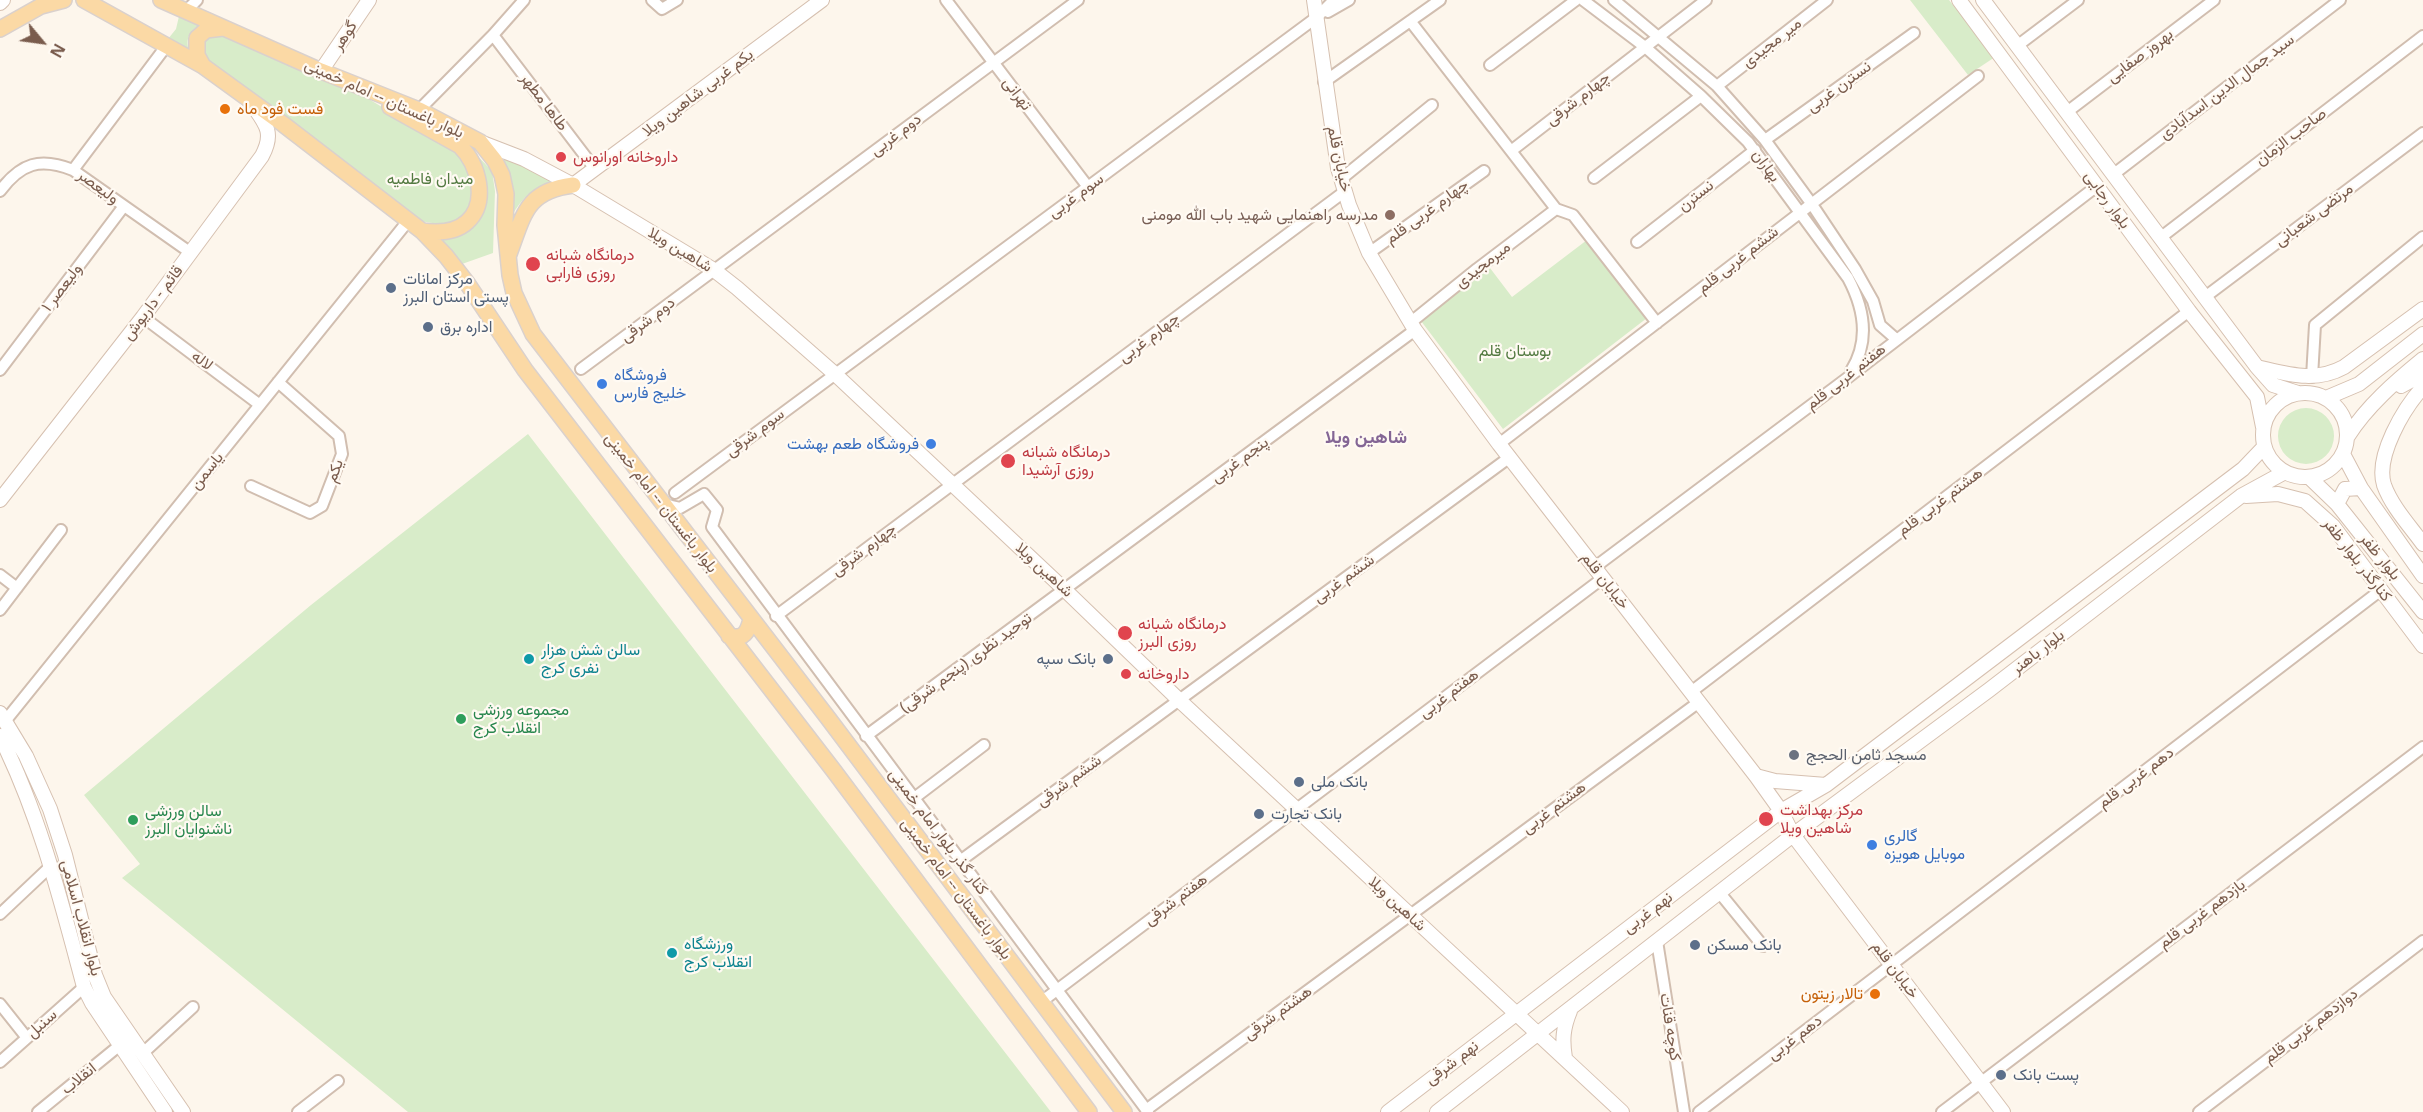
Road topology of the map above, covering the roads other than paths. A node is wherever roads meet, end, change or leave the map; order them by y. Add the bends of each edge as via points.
1 (64, 0) edge
2 (84, 0) edge
3 (161, 0) edge
4 (369, 0) edge
5 (524, 0) edge
6 (652, 0) edge
7 (677, 0) edge
8 (822, 0) edge
9 (946, 0) edge
10 (1078, 0) edge
11 (1314, 0) edge
12 (1334, 0) edge
13 (1349, 0) edge
14 (1440, 0) edge
15 (1576, 0) edge
16 (1583, 0) edge
17 (1614, 0) edge
18 (1706, 0) edge
19 (1827, 0) edge
20 (1959, 0) edge
21 (1983, 0) edge
22 (2078, 0) edge
23 (2214, 0) edge
24 (2340, 0) edge
25 (191, 6) edge
26 (1317, 17) junction
27 (1411, 22) junction
28 (222, 28) junction
29 (0, 29) edge
30 (1914, 33) dead end
31 (493, 34) junction
32 (1659, 36) junction
33 (2423, 36) edge
34 (167, 45) junction
35 (2017, 46) junction
36 (1645, 47) junction
37 (994, 63) junction
38 (1490, 65) dead end
39 (203, 66) junction
40 (321, 71) junction
41 (1978, 76) dead end
42 (1324, 82) junction
43 (1717, 86) junction
44 (361, 87) junction
45 (247, 96) junction
46 (1701, 96) junction
47 (1432, 105) dead end
48 (419, 110) junction
49 (2067, 112) junction
50 (2423, 133) edge
51 (1765, 140) junction
52 (480, 142) junction
53 (1755, 150) junction
54 (1511, 151) junction
55 (594, 169) junction
56 (73, 170) junction
57 (1484, 171) dead end
58 (2114, 174) junction
59 (1594, 178) dead end
60 (573, 185) junction
61 (1342, 185) junction
62 (2097, 186) junction
63 (1088, 187) junction
64 (0, 191) edge
65 (1811, 203) junction
66 (124, 206) junction
67 (1556, 209) junction
68 (1799, 213) junction
69 (408, 221) junction
70 (422, 231) junction
71 (2423, 237) edge
72 (2160, 238) junction
73 (1637, 242) dead end
74 (191, 253) junction
75 (1369, 253) junction
76 (508, 257) junction
77 (714, 270) junction
78 (2205, 297) junction
79 (2423, 309) edge
80 (2189, 311) junction
81 (143, 317) junction
82 (1657, 323) junction
83 (1413, 327) junction
84 (2423, 334) edge
85 (1896, 339) junction
86 (2423, 359) edge
87 (2257, 367) junction
88 (581, 369) dead end
89 (0, 370) edge
90 (835, 374) junction
91 (2423, 374) edge
92 (2312, 377) junction
93 (1846, 379) junction
94 (278, 382) junction
95 (2423, 387) edge
96 (2298, 393) junction
97 (2381, 397) junction
98 (2326, 398) junction
99 (260, 405) junction
100 (2264, 427) junction
101 (2348, 436) junction
102 (1499, 444) junction
103 (2264, 447) junction
104 (2343, 454) junction
105 (1510, 457) junction
106 (2285, 472) junction
107 (2309, 477) junction
108 (953, 484) junction
109 (251, 486) dead end
110 (2361, 488) junction
111 (675, 493) dead end
112 (2241, 496) junction
113 (0, 500) edge
114 (662, 504) junction
115 (2337, 504) junction
116 (2383, 518) junction
117 (61, 530) dead end
118 (2423, 545) edge
119 (2386, 564) junction
120 (1599, 572) junction
121 (0, 575) edge
122 (2423, 576) edge
123 (17, 588) junction
124 (1065, 590) junction
125 (2381, 590) junction
126 (2391, 604) junction
127 (0, 610) edge
128 (2423, 612) edge
129 (776, 616) junction
130 (751, 618) junction
131 (729, 636) junction
132 (2423, 646) edge
133 (775, 651) junction
134 (753, 668) junction
135 (1695, 697) junction
136 (1179, 700) junction
137 (844, 706) junction
138 (828, 718) junction
139 (2, 720) edge
140 (0, 736) edge
141 (866, 736) junction
142 (984, 745) dead end
143 (2423, 747) edge
144 (1756, 776) junction
145 (1826, 784) junction
146 (914, 799) junction
147 (1296, 810) junction
148 (1781, 811) junction
149 (1793, 835) junction
150 (960, 861) junction
151 (52, 865) junction
152 (1719, 892) junction
153 (0, 914) edge
154 (1410, 915) junction
155 (1657, 941) junction
156 (2423, 941) edge
157 (1763, 946) dead end
158 (1892, 965) junction
159 (84, 987) junction
160 (1057, 991) junction
161 (1041, 1002) junction
162 (0, 1004) edge
163 (193, 1006) dead end
164 (1572, 1007) junction
165 (1516, 1014) junction
166 (1537, 1034) junction
167 (27, 1038) junction
168 (120, 1045) junction
169 (143, 1053) junction
170 (1565, 1058) junction
171 (0, 1062) edge
172 (1096, 1075) junction
173 (338, 1081) dead end
174 (1980, 1082) junction
175 (1071, 1090) junction
176 (1109, 1093) junction
177 (162, 1111) edge
178 (1147, 1111) edge
179 (38, 1112) edge
180 (183, 1112) edge
181 (298, 1112) edge
182 (1088, 1112) edge
183 (1124, 1112) edge
184 (1388, 1112) edge
185 (1437, 1112) edge
186 (1622, 1112) edge
187 (1684, 1112) edge
188 (1699, 1112) edge
189 (1942, 1112) edge
190 (2003, 1112) edge
191 (2199, 1112) edge

1 - 29 main road via 41,6
2 - 34 main road, بلوار باغستان -- امام خمینی
3 - 25 main road, بلوار باغستان -- امام خمینی
4 - 40 main road, گوهر
5 - 31 street
6 - 7 street via 664,9
8 - 55 main road, یکم غربی شاهین ویلا
9 - 37 street, تهرانی
10 - 37 street, دوم غربی
11 - 26 main road, خیابان قلم
12 - 26 street
13 - 26 street
14 - 27 street
15 - 38 street
16 - 36 street, بهاران
17 - 32 street, بهاران
18 - 32 street, چهارم شرقی
19 - 43 street, میر مجیدی
20 - 62 main road, بلوار رجایی
21 - 35 main road, بلوار رجایی
22 - 35 street
23 - 49 street, بهروز صفایی
24 - 58 street, سید جمال الدین اسدآبادی
25 - 28 main road, بلوار باغستان -- امام خمینی
26 - 42 main road, خیابان قلم
26 - 63 street, سوم غربی
27 - 42 street
27 - 54 street
28 - 39 main road via 206,30 197,39 197,55
28 - 40 main road, بلوار باغستان -- امام خمینی
30 - 51 street, نسترن غربی
31 - 48 street
31 - 55 street, طاها مطهر
32 - 36 street, چهارم شرقی
32 - 43 street, بهاران
33 - 72 street, صاحب الزمان
34 - 39 main road, بلوار باغستان -- امام خمینی
34 - 56 street, ولیعصر
35 - 49 main road, بلوار رجایی
36 - 46 street, بهاران
36 - 54 street, چهارم شرقی
37 - 63 street, تهرانی
37 - 77 street, دوم غربی
39 - 45 main road, بلوار باغستان -- امام خمینی
40 - 44 main road, بلوار باغستان -- امام خمینی
41 - 65 street, ششم غربی قلم
42 - 61 main road, خیابان قلم
43 - 51 street, بهاران
44 - 48 main road, بلوار باغستان -- امام خمینی
44 - 70 main road via 460,146 476,169 479,197 467,222 439,233
45 - 69 main road, بلوار باغستان -- امام خمینی
45 - 74 main road, قائم - داریوش via 266,124 268,144
46 - 53 street, بهاران
46 - 59 street
47 - 61 street
48 - 52 main road, بلوار باغستان -- امام خمینی
49 - 58 main road, بلوار رجایی
50 - 78 street, مرتضی شعبانی
51 - 65 street, بهاران
52 - 60 main road, شاهین ویلا via 524,159
52 - 76 main road, بلوار باغستان -- امام خمینی via 502,175
53 - 68 street, بهاران
53 - 73 street, نسترن
54 - 67 street
55 - 60 main road, یکم غربی شاهین ویلا
56 - 64 street via 55,164 34,164 12,175
56 - 66 street, ولیعصر
57 - 75 street, چهارم غربی قلم
58 - 72 main road, بلوار رجایی
60 - 76 main road via 544,192 532,202 522,217
60 - 77 main road, شاهین ویلا
61 - 75 main road, خیابان قلم
61 - 108 street, چهارم غربی
62 - 80 main road, بلوار رجایی
62 - 85 street, هفتم غربی قلم
63 - 90 street, سوم غربی
65 - 68 street, ششم غربی قلم
65 - 85 street, بهاران via 1868,291 1880,325
66 - 74 street, ولیعصر
66 - 89 street, ولیعصر ۱
67 - 82 street via 1573,215
67 - 83 street, میرمجیدی via 1477,269
68 - 82 street, ششم غربی قلم
68 - 93 street, بهاران via 1848,278 1863,317 1863,347
69 - 70 main road, بلوار باغستان -- امام خمینی
69 - 94 street, یاسمن
70 - 131 main road, بلوار باغستان -- امام خمینی via 467,283 525,370
71 - 92 street via 2315,325
72 - 78 main road, بلوار رجایی
74 - 81 main road, قائم - داریوش
75 - 83 main road, خیابان قلم
76 - 114 main road, بلوار باغستان -- امام خمینی via 514,292 532,334
77 - 88 street, دوم شرقی
77 - 90 main road, شاهین ویلا
78 - 87 main road, بلوار رجایی
79 - 92 main road via 2344,367
80 - 100 main road, بلوار رجایی via 2257,398
80 - 135 street, هشتم غربی قلم
81 - 99 street, لاله
81 - 113 main road, قائم - داریوش
82 - 102 street, ششم غربی قلم
83 - 102 main road, خیابان قلم
83 - 124 street, پنجم غربی
84 - 98 main road via 2359,384
85 - 93 street, هفتم غربی قلم
86 - 97 main road
87 - 92 main road
87 - 96 main road, بلوار رجایی via 2273,385
90 - 108 main road, شاهین ویلا
90 - 111 street, سوم شرقی
91 - 97 main road
93 - 120 street, هفتم غربی قلم
94 - 99 street, یاسمن
94 - 109 street, یکم via 339,436 342,454 322,506 310,513
95 - 118 main road via 2400,417 2384,462 2384,484
96 - 98 main road
96 - 100 main road via 2276,404
97 - 101 main road
98 - 101 main road via 2340,410
99 - 139 street, یاسمن
100 - 103 main road
101 - 104 main road
102 - 105 main road, خیابان قلم
103 - 106 main road via 2276,466
103 - 145 main road, بلوار باهنر via 2243,469
104 - 107 main road via 2329,470
104 - 110 main road, بلوار ظفر
105 - 120 main road, خیابان قلم
105 - 136 street, ششم غربی
106 - 107 main road
106 - 112 main road, بلوار باهنر
107 - 115 main road, بلوار ظفر
108 - 124 main road, شاهین ویلا
108 - 129 street, چهارم شرقی
110 - 115 main road via 2345,489
110 - 116 main road, بلوار ظفر
112 - 125 main road, کنارگذر بلوار ظفر via 2278,494 2305,501 2333,526
112 - 149 main road, بلوار باهنر
114 - 129 street, کنار گذر بلوار امام خمینی via 680,508 704,494 717,510 712,527
114 - 130 main road, بلوار باغستان -- امام خمینی
115 - 119 main road, بلوار ظفر
116 - 118 main road
116 - 122 main road, بلوار ظفر
117 - 123 street
119 - 126 main road
119 - 128 main road, بلوار ظفر
120 - 135 main road, خیابان قلم
120 - 147 street, هفتم غربی
121 - 123 street
123 - 127 street
124 - 136 main road, شاهین ویلا
124 - 141 street, توحید نظری (پنجم شرقی)
125 - 126 main road, کنارگذر بلوار ظفر
125 - 158 street, دهم غربی قلم
126 - 132 main road, کنارگذر بلوار ظفر
129 - 137 street, کنار گذر بلوار امام خمینی
130 - 131 main road via 744,635
130 - 133 main road, بلوار باغستان -- امام خمینی
131 - 134 main road, بلوار باغستان -- امام خمینی
133 - 134 main road via 760,653
133 - 138 main road, بلوار باغستان -- امام خمینی
134 - 175 main road, بلوار باغستان -- امام خمینی
135 - 144 main road, خیابان قلم
135 - 154 street, هشتم غربی
136 - 147 main road, شاهین ویلا
136 - 150 street, ششم شرقی
137 - 138 street
137 - 141 street, کنار گذر بلوار امام خمینی
138 - 161 main road, بلوار باغستان -- امام خمینی
139 - 169 main road, بلوار انقلاب اسلامی via 26,756 50,809 104,997
140 - 151 main road, بلوار انقلاب اسلامی via 30,800
141 - 146 street, کنار گذر بلوار امام خمینی
142 - 146 street
143 - 174 street, یازدهم غربی قلم
144 - 145 main road
144 - 148 main road, خیابان قلم
145 - 148 main road, بلوار باهنر
146 - 150 street, کنار گذر بلوار امام خمینی
147 - 154 main road, شاهین ویلا
147 - 160 street, هفتم شرقی
148 - 149 main road, خیابان قلم
148 - 165 main road, نهم غربی
149 - 152 main road, نهم غربی
149 - 158 main road, خیابان قلم
150 - 160 street, کنار گذر بلوار امام خمینی
151 - 153 street
151 - 159 main road, بلوار انقلاب اسلامی
152 - 155 main road, نهم غربی
152 - 157 street
154 - 165 main road, شاهین ویلا
154 - 178 street, هشتم شرقی
155 - 164 main road, نهم غربی
155 - 187 street, کوچه قنات
156 - 191 street, دوازدهم غربی قلم
158 - 174 main road, خیابان قلم
158 - 188 street, دهم غربی
159 - 167 street, سنبل
159 - 168 main road, بلوار انقلاب اسلامی
160 - 161 street, هفتم شرقی
160 - 178 street, کنار گذر بلوار امام خمینی
161 - 172 main road, بلوار باغستان -- امام خمینی
162 - 167 street
163 - 169 street
164 - 166 main road, نهم غربی
164 - 170 main road via 1563,1026
165 - 166 main road, شاهین ویلا
165 - 184 main road, نهم شرقی
166 - 170 main road, شاهین ویلا
166 - 185 main road, نهم شرقی
167 - 171 street, سنبل
168 - 177 main road, بلوار انقلاب اسلامی
168 - 179 street, انقلاب
169 - 180 main road, بلوار انقلاب اسلامی
170 - 186 main road, شاهین ویلا
172 - 175 main road via 1084,1089
172 - 176 main road, بلوار باغستان -- امام خمینی
173 - 181 street
174 - 189 street, یازدهم غربی قلم
174 - 190 main road, خیابان قلم
175 - 182 main road, بلوار باغستان -- امام خمینی
176 - 182 main road via 1091,1098
176 - 183 main road, بلوار باغستان -- امام خمینی

